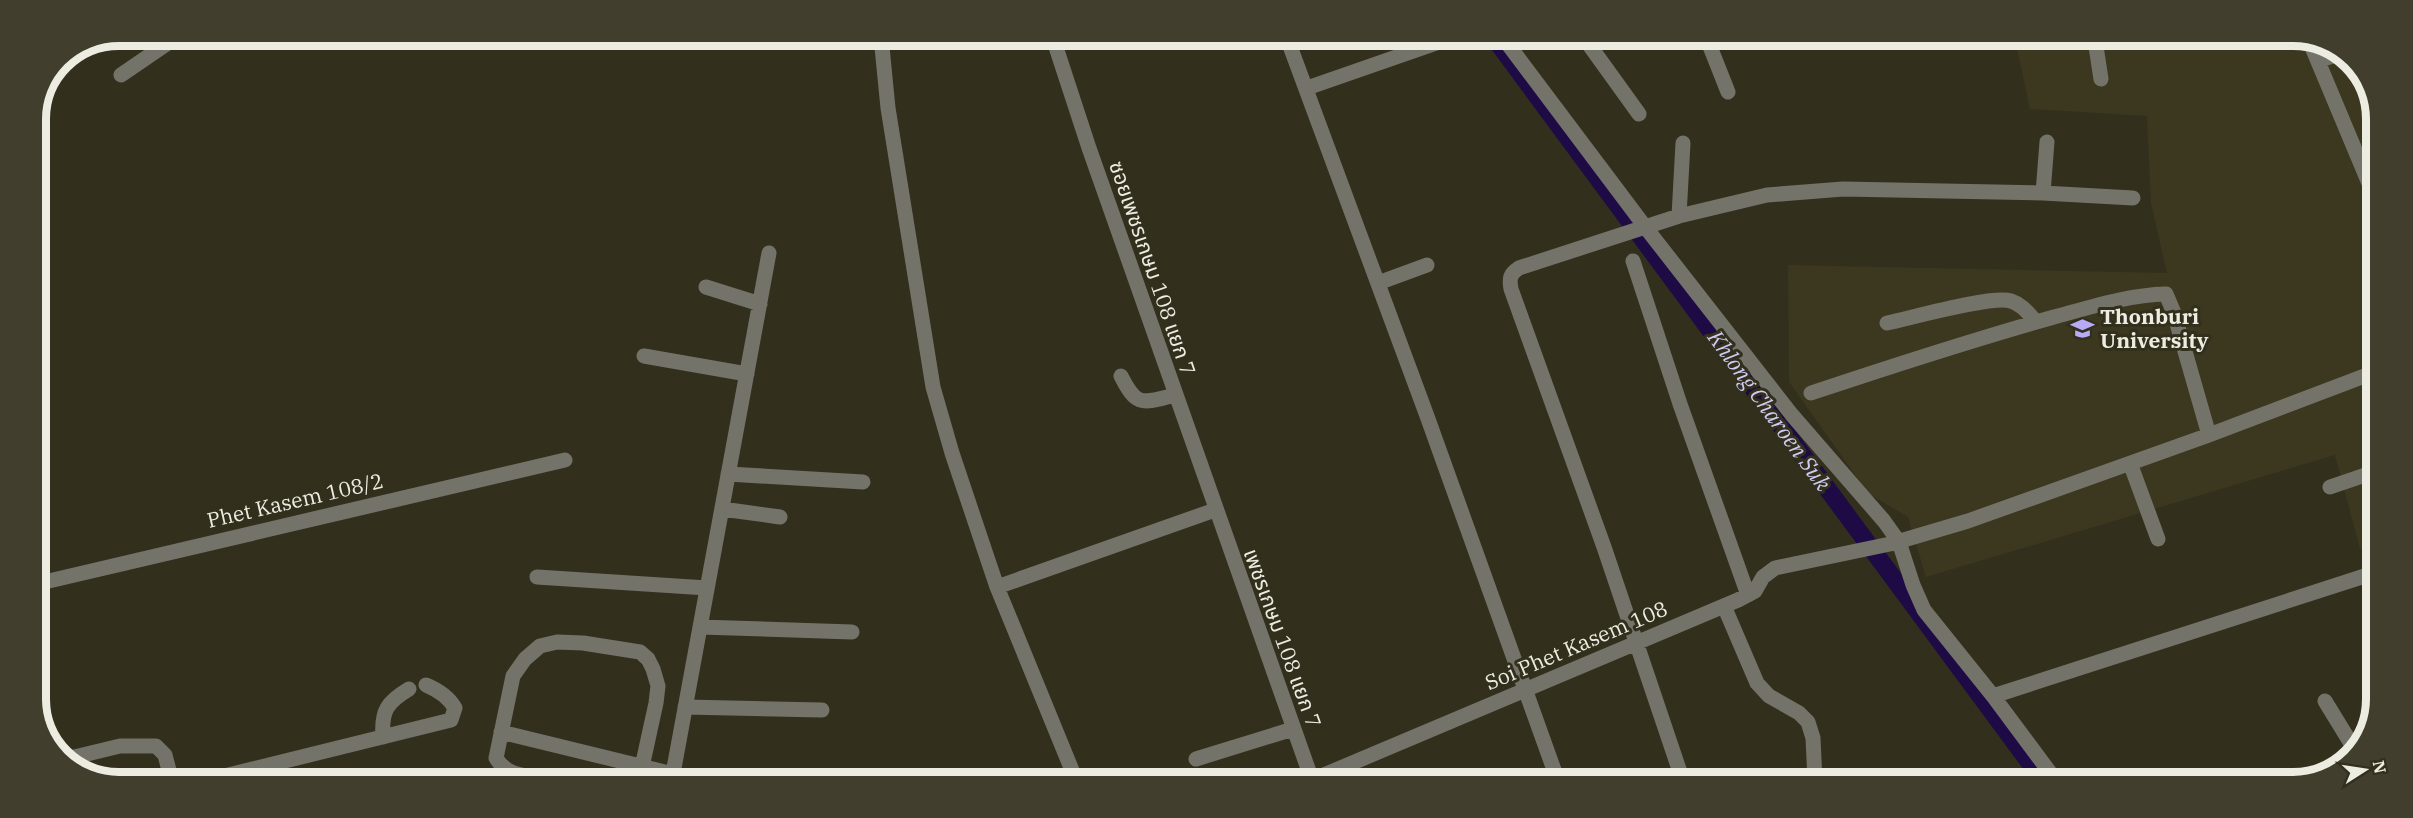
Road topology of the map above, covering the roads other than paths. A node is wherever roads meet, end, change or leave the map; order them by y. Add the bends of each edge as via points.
1 (163, 46) edge
2 (882, 46) edge
3 (1056, 46) edge
4 (1290, 46) edge
5 (1428, 46) edge
6 (1509, 46) edge
7 (1590, 46) edge
8 (1710, 46) edge
9 (2096, 46) edge
10 (2313, 49) edge
11 (2331, 57) edge
12 (2318, 61) junction
13 (121, 75) dead end
14 (2101, 79) dead end
15 (1307, 88) junction
16 (1728, 92) dead end
17 (1639, 114) dead end
18 (2047, 142) dead end
19 (1683, 143) dead end
20 (2366, 166) edge
21 (2043, 193) junction
22 (2133, 198) dead end
23 (1679, 216) junction
24 (1642, 229) junction
25 (769, 253) dead end
26 (1633, 261) dead end
27 (1427, 266) dead end
28 (1378, 283) junction
29 (706, 287) dead end
30 (760, 304) junction
31 (2036, 322) junction
32 (1887, 323) dead end
33 (644, 356) dead end
34 (747, 374) junction
35 (2366, 375) edge
36 (1121, 376) dead end
37 (1811, 393) dead end
38 (1175, 395) junction
39 (2209, 435) junction
40 (565, 460) dead end
41 (2130, 463) junction
42 (728, 474) junction
43 (2366, 475) edge
44 (863, 482) dead end
45 (2330, 488) dead end
46 (722, 509) junction
47 (1215, 510) junction
48 (780, 517) dead end
49 (2158, 539) dead end
50 (1895, 543) junction
51 (2366, 576) edge
52 (537, 577) dead end
53 (47, 581) edge
54 (997, 587) junction
55 (707, 588) junction
56 (1748, 595) junction
57 (1724, 606) junction
58 (700, 627) junction
59 (852, 632) dead end
60 (1636, 643) junction
61 (426, 686) dead end
62 (409, 689) dead end
63 (1526, 689) junction
64 (1993, 696) junction
65 (2325, 701) dead end
66 (685, 706) junction
67 (822, 710) dead end
68 (1293, 729) junction
69 (501, 732) junction
70 (383, 737) junction
71 (2349, 740) edge
72 (76, 757) edge
73 (1196, 759) dead end
74 (635, 770) edge
75 (169, 772) edge
76 (263, 772) edge
77 (507, 772) edge
78 (673, 772) edge
79 (1073, 772) edge
80 (1309, 772) edge
81 (1331, 772) edge
82 (1555, 772) edge
83 (1680, 772) edge
84 (1815, 772) edge
85 (2050, 772) edge

1 - 13 street
2 - 54 street via 888,108 933,387
3 - 38 street, ซอยเพชรเกษม 108 แยก 7
4 - 15 street
5 - 15 street
6 - 24 street
7 - 17 street
8 - 16 street
9 - 14 street
10 - 12 street
11 - 12 street
12 - 20 street
15 - 28 street
18 - 21 street
19 - 23 street
21 - 22 street
21 - 23 street via 1844,189 1767,195
23 - 24 street
24 - 50 street via 1792,415 1866,498
24 - 60 street via 1519,268 1509,280
25 - 30 street
26 - 56 street
27 - 28 street
28 - 63 street
29 - 30 street
30 - 34 street
31 - 32 street via 2021,305 2008,300 1985,301
31 - 37 street
31 - 39 street via 2097,305 2166,294
33 - 34 street
34 - 42 street
35 - 39 street, Soi Phet Kasem 108
36 - 38 street via 1137,399
38 - 47 street, ซอยเพชรเกษม 108 แยก 7
39 - 41 street, Soi Phet Kasem 108
40 - 53 street, Phet Kasem 108/2
41 - 49 street
41 - 50 street, Soi Phet Kasem 108
42 - 44 street
42 - 46 street
43 - 45 street
46 - 48 street
46 - 55 street
47 - 54 street
47 - 68 street, เพชรเกษม 108 แยก 7
50 - 56 street, Soi Phet Kasem 108 via 1775,568
50 - 64 street via 1924,610
51 - 64 street
52 - 55 street
54 - 79 street
55 - 58 street
56 - 57 street, Soi Phet Kasem 108
57 - 60 street, Soi Phet Kasem 108
57 - 84 street via 1757,683 1769,696 1808,722
58 - 59 street
58 - 66 street
60 - 63 street, Soi Phet Kasem 108
60 - 83 street
61 - 70 street via 450,700 455,708 451,720
62 - 70 street via 386,709
63 - 81 street, Soi Phet Kasem 108
63 - 82 street
64 - 85 street
65 - 71 street
66 - 67 street
66 - 78 street
68 - 73 street
68 - 80 street, เพชรเกษม 108 แยก 7
69 - 74 street
69 - 74 street via 513,676 540,646 583,643 640,652 654,669 658,686
69 - 77 street via 496,758
70 - 76 street
72 - 75 street via 120,746 156,746 165,755

